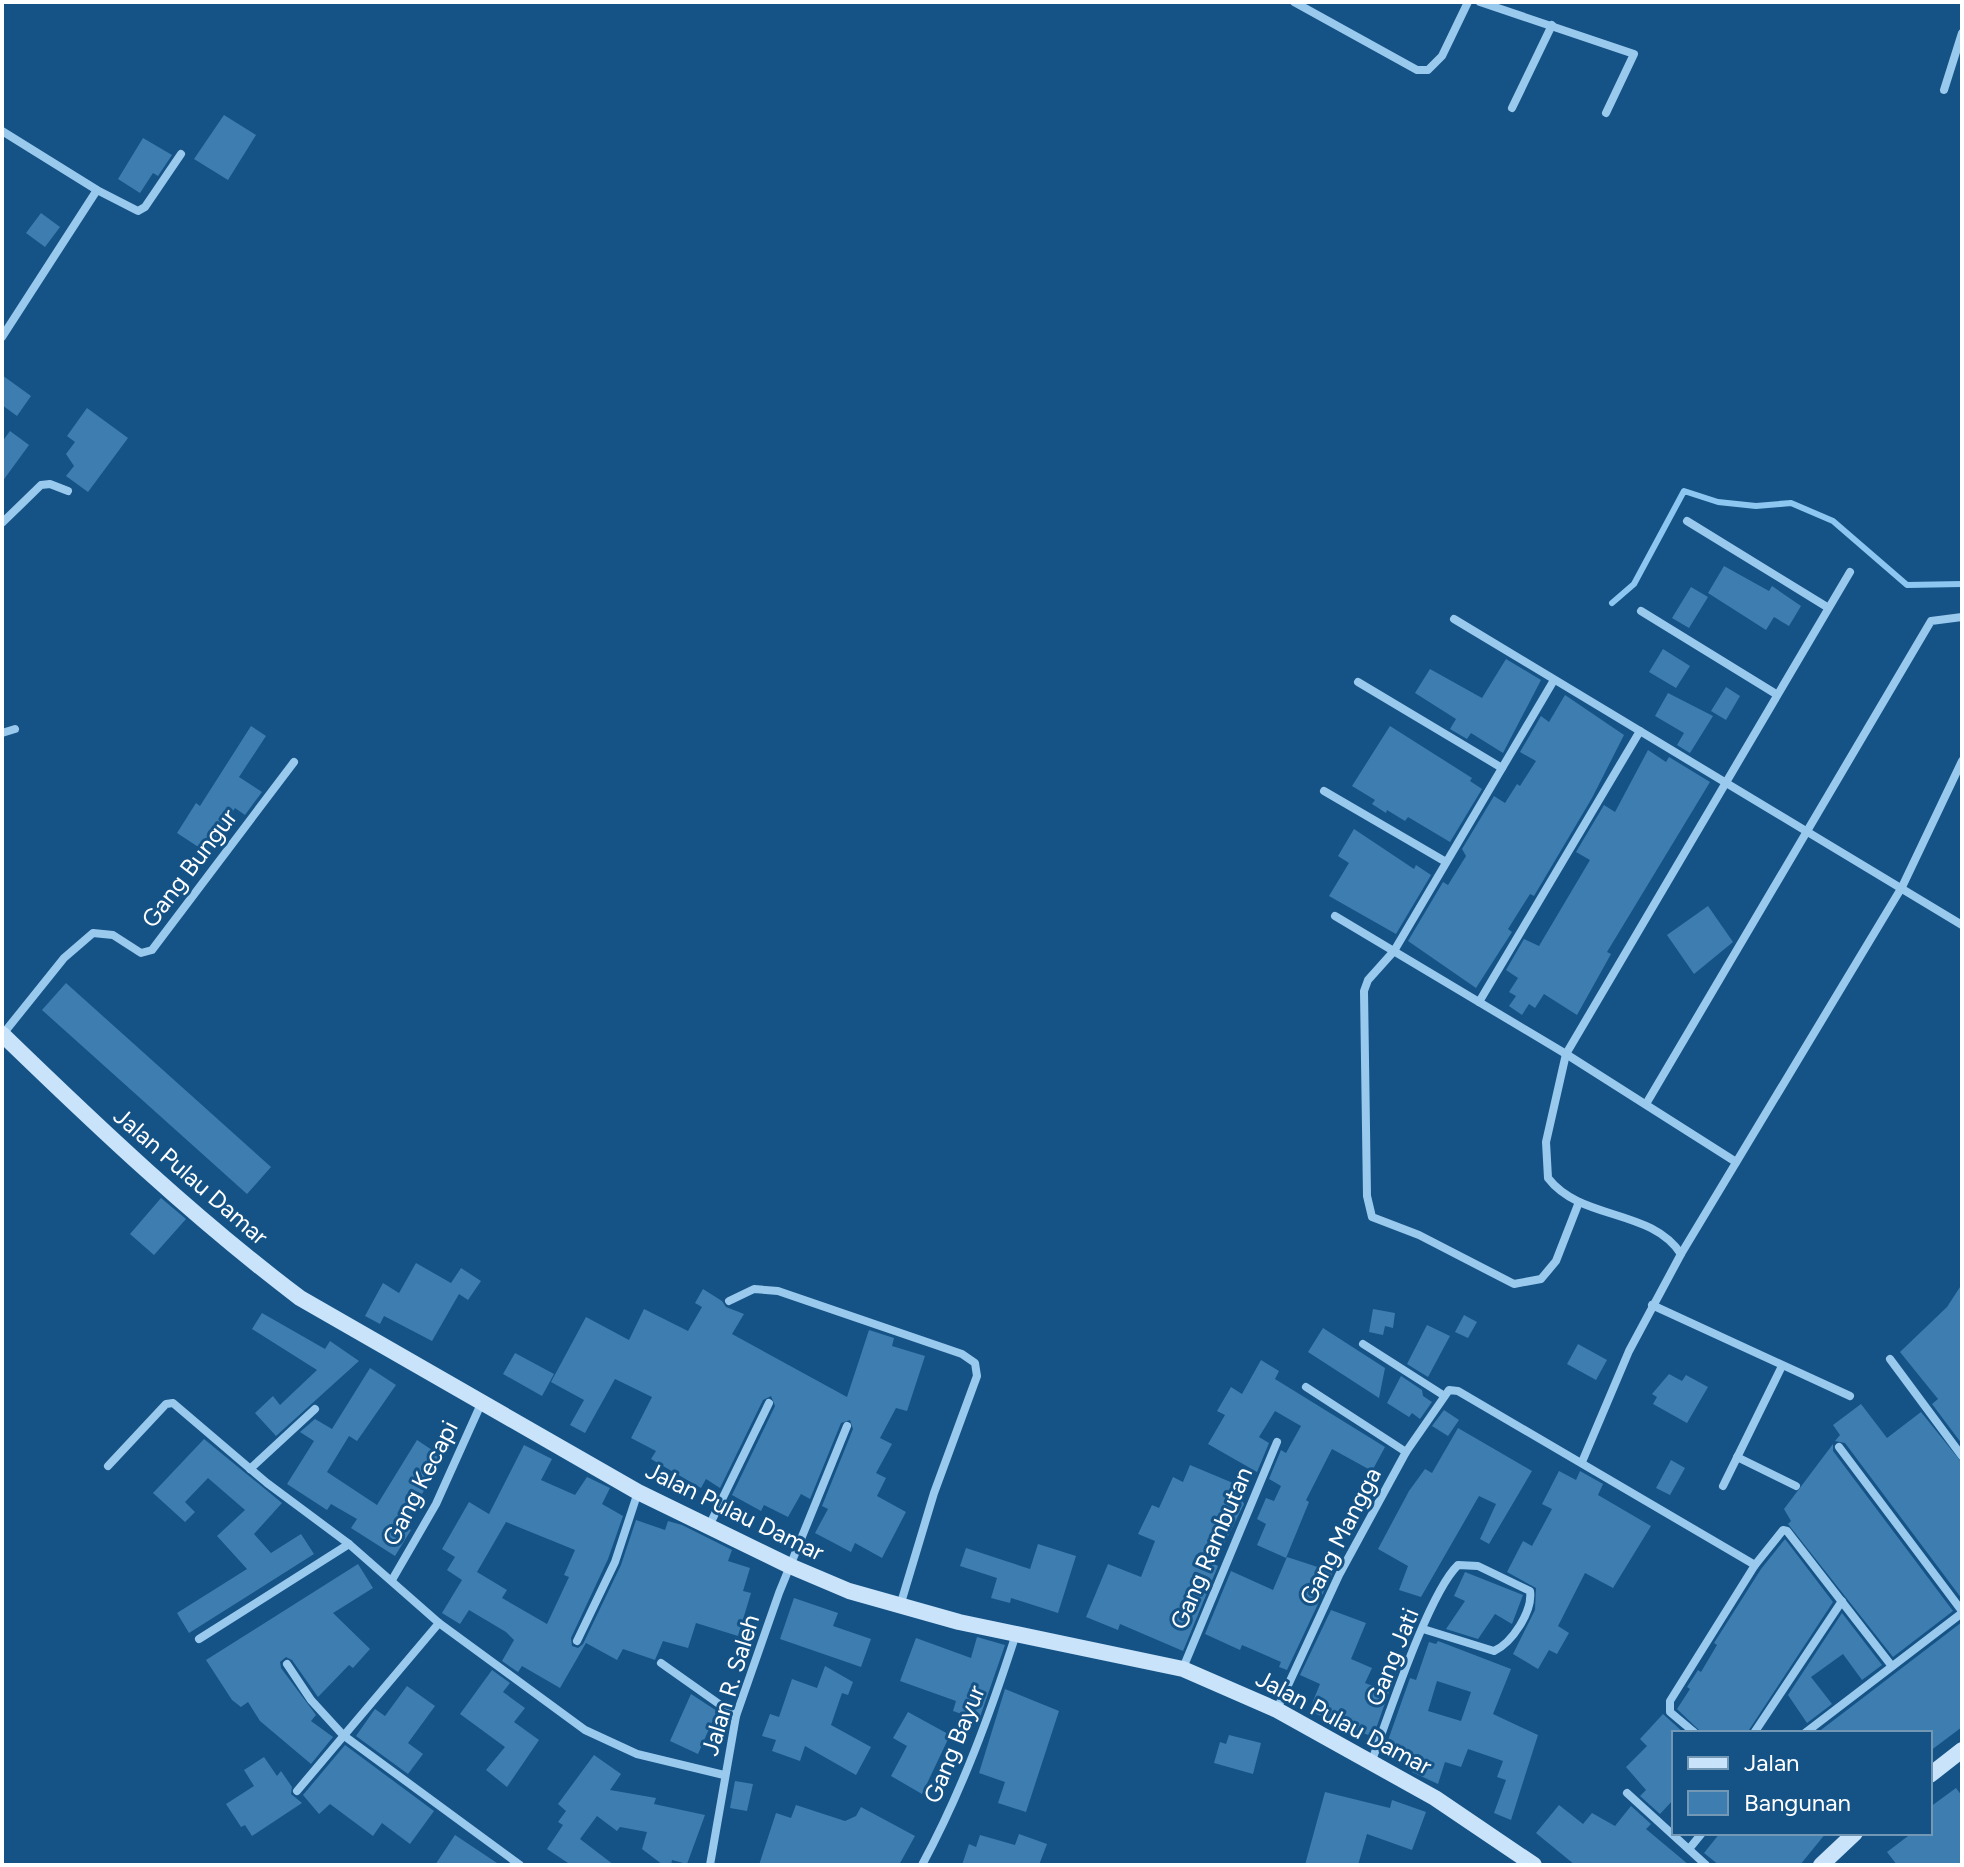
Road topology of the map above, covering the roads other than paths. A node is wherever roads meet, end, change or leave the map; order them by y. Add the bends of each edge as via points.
1 (1294, 2) edge
2 (1468, 2) edge
3 (1480, 2) edge
4 (1552, 25) junction
5 (1962, 33) edge
6 (1944, 90) dead end
7 (1512, 108) dead end
8 (1606, 113) dead end
9 (2, 131) edge
10 (181, 154) dead end
11 (97, 190) junction
12 (2, 337) edge
13 (68, 491) dead end
14 (1687, 521) dead end
15 (2, 523) edge
16 (1850, 572) dead end
17 (1827, 607) junction
18 (1641, 611) dead end
19 (1962, 617) edge
20 (1454, 619) dead end
21 (1554, 680) junction
22 (1358, 682) dead end
23 (1776, 694) junction
24 (15, 729) dead end
25 (1640, 731) junction
26 (2, 733) edge
27 (1962, 761) edge
28 (294, 762) dead end
29 (1502, 768) junction
30 (1726, 782) junction
31 (1324, 791) dead end
32 (1808, 830) junction
33 (1446, 862) junction
34 (1902, 887) junction
35 (1335, 916) dead end
36 (1962, 925) edge
37 (1394, 951) junction
38 (1479, 1002) junction
39 (2, 1035) edge
40 (1566, 1054) junction
41 (1646, 1104) junction
42 (1736, 1162) junction
43 (1579, 1202) junction
44 (1681, 1254) junction
45 (729, 1301) dead end
46 (1652, 1305) junction
47 (1363, 1344) dead end
48 (1890, 1359) dead end
49 (1782, 1366) junction
50 (1306, 1387) dead end
51 (1443, 1395) junction
52 (1850, 1396) dead end
53 (769, 1403) dead end
54 (481, 1404) junction
55 (315, 1409) dead end
56 (847, 1426) dead end
57 (1277, 1442) dead end
58 (1839, 1447) dead end
59 (1406, 1452) junction
60 (1962, 1456) edge
61 (1737, 1457) junction
62 (1582, 1462) junction
63 (108, 1466) dead end
64 (250, 1469) junction
65 (1723, 1486) dead end
66 (1796, 1486) dead end
67 (638, 1492) junction
68 (709, 1527) junction
69 (349, 1544) junction
70 (1755, 1565) junction
71 (790, 1566) junction
72 (392, 1580) junction
73 (1842, 1601) junction
74 (900, 1606) junction
75 (1962, 1612) edge
76 (439, 1623) junction
77 (1423, 1629) junction
78 (1016, 1634) junction
79 (199, 1639) dead end
80 (577, 1641) dead end
81 (661, 1663) dead end
82 (287, 1664) dead end
83 (1891, 1665) junction
84 (1183, 1669) junction
85 (1277, 1710) junction
86 (736, 1716) junction
87 (1693, 1731) edge
88 (1755, 1731) edge
89 (1808, 1731) edge
90 (343, 1735) junction
91 (1962, 1750) edge
92 (1371, 1763) junction
93 (1932, 1773) edge
94 (724, 1775) junction
95 (297, 1791) dead end
96 (1627, 1793) dead end
97 (1672, 1834) edge
98 (1674, 1835) edge
99 (1700, 1835) edge
100 (1853, 1835) edge
101 (1689, 1849) junction
102 (520, 1865) edge
103 (710, 1865) edge
104 (922, 1865) edge
105 (1534, 1865) edge
106 (1706, 1865) edge
107 (1821, 1865) edge

1 - 2 street via 1417,70 1428,70 1442,56
3 - 4 street
4 - 7 street
4 - 8 street via 1634,54
5 - 6 street
9 - 11 street
10 - 11 street via 142,210
11 - 12 street
13 - 15 street via 41,485
14 - 17 street
16 - 17 street
17 - 23 street
18 - 23 street
19 - 32 street via 1931,621
20 - 21 street
21 - 25 street
21 - 29 street
22 - 29 street
23 - 30 street
24 - 26 street
25 - 30 street
25 - 38 street
27 - 34 street
28 - 39 street, Gang Bungur via 152,950 141,953 113,935 93,933 64,958
29 - 33 street
30 - 32 street
30 - 40 street
31 - 33 street
32 - 34 street
32 - 41 street
33 - 37 street
34 - 36 street
34 - 42 street
35 - 37 street
37 - 38 street
37 - 43 street via 1364,991 1367,1196 1372,1217 1514,1284 1541,1279 1556,1261
38 - 40 street
39 - 54 street, Jalan Pulau Damar via 119,1147 251,1261 334,1319
40 - 41 street
40 - 43 street via 1545,1163 1555,1187
41 - 42 street
42 - 44 street
43 - 44 street via 1649,1227
44 - 46 street
45 - 74 street via 754,1289 778,1291 975,1363 977,1376
46 - 49 street
46 - 62 street
47 - 51 street
48 - 60 street
49 - 52 street
49 - 61 street
50 - 59 street
51 - 59 street, Gang Mangga
51 - 62 street, Gang Mangga via 1452,1389
53 - 68 street
54 - 67 street, Jalan Pulau Damar
54 - 72 street, Gang Kecapi via 436,1504
55 - 64 street
56 - 71 street, Jalan R. Saleh
57 - 84 street, Gang Rambutan
58 - 75 street
59 - 85 street, Gang Mangga via 1339,1575
61 - 65 street
61 - 66 street
62 - 70 street
63 - 64 street via 171,1402
64 - 69 street
67 - 68 street, Jalan Pulau Damar
67 - 80 street via 615,1562
68 - 71 street, Jalan Pulau Damar
69 - 72 street
69 - 79 street
70 - 73 street via 1778,1533 1787,1531
70 - 87 street via 1670,1701 1670,1712
71 - 74 street, Jalan Pulau Damar
71 - 86 street, Jalan R. Saleh
72 - 76 street
73 - 83 street
73 - 88 street
74 - 78 street, Jalan Pulau Damar
75 - 83 street
76 - 90 street
76 - 94 street via 598,1736 637,1754
77 - 77 street, Gang Jati via 1494,1651 1515,1633 1530,1591 1478,1566 1455,1568
77 - 92 street, Gang Jati
78 - 84 street, Jalan Pulau Damar
78 - 104 street, Gang Bayur via 988,1721
81 - 86 street
82 - 90 street
83 - 89 street
84 - 85 street, Jalan Pulau Damar
85 - 92 street, Jalan Pulau Damar
86 - 94 street, Jalan R. Saleh
90 - 95 street
90 - 102 street
91 - 93 street
92 - 105 street, Jalan Pulau Damar via 1435,1798
94 - 103 street, Jalan R. Saleh
96 - 97 street
98 - 101 street
99 - 101 street
100 - 107 street
101 - 106 street

